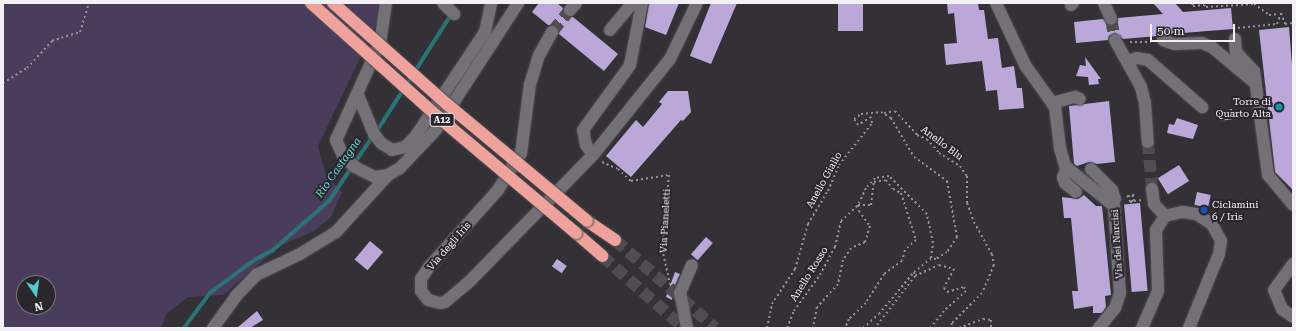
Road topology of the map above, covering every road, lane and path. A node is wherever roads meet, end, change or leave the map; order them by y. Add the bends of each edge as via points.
1 (89, 3) edge
2 (311, 3) edge
3 (333, 3) edge
4 (386, 3) edge
5 (443, 3) edge
6 (491, 3) edge
7 (518, 3) edge
8 (633, 3) edge
9 (642, 3) edge
10 (697, 3) edge
11 (996, 3) edge
12 (1104, 3) edge
13 (1192, 3) edge
14 (1254, 3) edge
15 (1293, 3) edge
16 (1293, 7) edge
17 (454, 14) dead end
18 (1279, 14) junction
19 (1111, 19) tunnel mouth
20 (1293, 23) edge
21 (610, 30) dead end
22 (552, 32) tunnel mouth
23 (1235, 38) joint
24 (1115, 40) tunnel mouth
25 (1163, 40) dead end
26 (1128, 61) junction
27 (3, 83) edge
28 (1256, 84) junction
29 (358, 95) junction
30 (1080, 99) dead end
31 (1052, 103) junction
32 (1202, 107) dead end
33 (883, 113) junction
34 (1148, 142) tunnel mouth
35 (593, 156) junction
36 (1067, 168) junction
37 (1091, 169) dead end
38 (388, 175) junction
39 (1076, 192) dead end
40 (1152, 194) joint
41 (1112, 203) junction
42 (858, 205) junction
43 (1293, 205) edge
44 (1165, 216) junction
45 (615, 240) tunnel mouth
46 (602, 256) tunnel mouth
47 (931, 258) junction
48 (1293, 264) edge
49 (692, 265) dead end
50 (914, 272) junction
51 (915, 276) junction
52 (671, 290) dead end
53 (1293, 317) edge
54 (1293, 324) edge
55 (213, 328) edge
56 (687, 328) edge
57 (767, 328) edge
58 (787, 328) edge
59 (813, 328) edge
60 (844, 328) edge
61 (863, 328) edge
62 (875, 328) edge
63 (930, 328) edge
64 (951, 328) edge
65 (959, 328) edge
66 (991, 328) edge
67 (1099, 328) edge
68 (1142, 328) edge
69 (1189, 328) edge
70 (1290, 328) edge

1 - 27 path via 80,32 52,41 27,68
2 - 46 highway, A12, bridge via 437,116
3 - 45 highway, A12, bridge via 448,105 587,220
4 - 29 street via 380,43
5 - 17 street
6 - 29 street via 485,32 415,137 405,147 392,150 381,143 374,134
7 - 38 street via 435,131 400,168
8 - 21 street
9 - 35 street via 630,65 584,130 586,145
10 - 35 street, Via degli Iris via 670,59
11 - 31 street via 1025,65
12 - 19 street
13 - 14 path via 1193,6 1206,7
14 - 18 path via 1269,15
15 - 16 path
18 - 20 path via 1283,14 1285,24
18 - 23 path via 1280,22 1277,24 1234,30
22 - 35 street, Via degli Iris via 539,55 530,84 521,153 498,190 429,267 420,285 424,296 428,300 440,303 450,298
23 - 28 street via 1236,52 1254,71
24 - 26 street
25 - 28 street via 1174,44 1202,42 1213,48
26 - 32 street via 1137,58 1148,60
26 - 34 street via 1145,103
28 - 43 street via 1268,175
29 - 38 street via 336,140 343,156 355,167 375,176
30 - 31 street via 1075,97
31 - 36 street via 1058,120 1060,148
33 - 47 path via 891,118 914,157 947,182 957,237 947,252 936,259
33 - 57 path, Anello Giallo via 861,114 854,119 858,125 871,117 872,123 839,165 828,191 808,224 795,269 772,304
33 - 64 path, Anello Blu via 895,111 939,153 960,166 967,176 967,203 974,222 992,254 994,266 982,293 952,323
35 - 52 path, Via Pianeletti via 618,169 631,181 669,175 662,249
36 - 39 street via 1063,177 1065,183
36 - 41 street, Via dei Narcisi
37 - 41 street via 1112,190 1115,199
38 - 55 street via 336,232 300,254 256,275 236,296
40 - 41 path via 1136,201 1133,194 1131,202 1128,195 1126,202
40 - 44 street via 1158,212
41 - 67 street, Via dei Narcisi via 1116,216 1120,293 1116,308
42 - 47 path via 866,188 875,178 889,176 927,214 932,243
42 - 58 path, Anello Rosso via 841,221 835,247 820,275 794,311
42 - 59 path via 859,211 870,226 865,242 851,248 843,260 838,284 817,307
42 - 60 path, Anello Rosso via 871,204 874,200 874,182 886,180 901,193 916,240 905,250 902,261 884,274 866,303 849,319
44 - 68 street via 1158,223 1154,238 1158,291
44 - 69 street via 1183,212 1196,214 1212,224 1221,241 1219,254
47 - 50 path
48 - 53 street via 1274,290 1282,309
49 - 56 street via 680,293
50 - 51 path
50 - 61 path via 880,314
51 - 62 path
51 - 63 path via 939,265 954,268 944,288 947,292 964,287 966,291
54 - 70 street
65 - 66 path via 983,319 991,320

